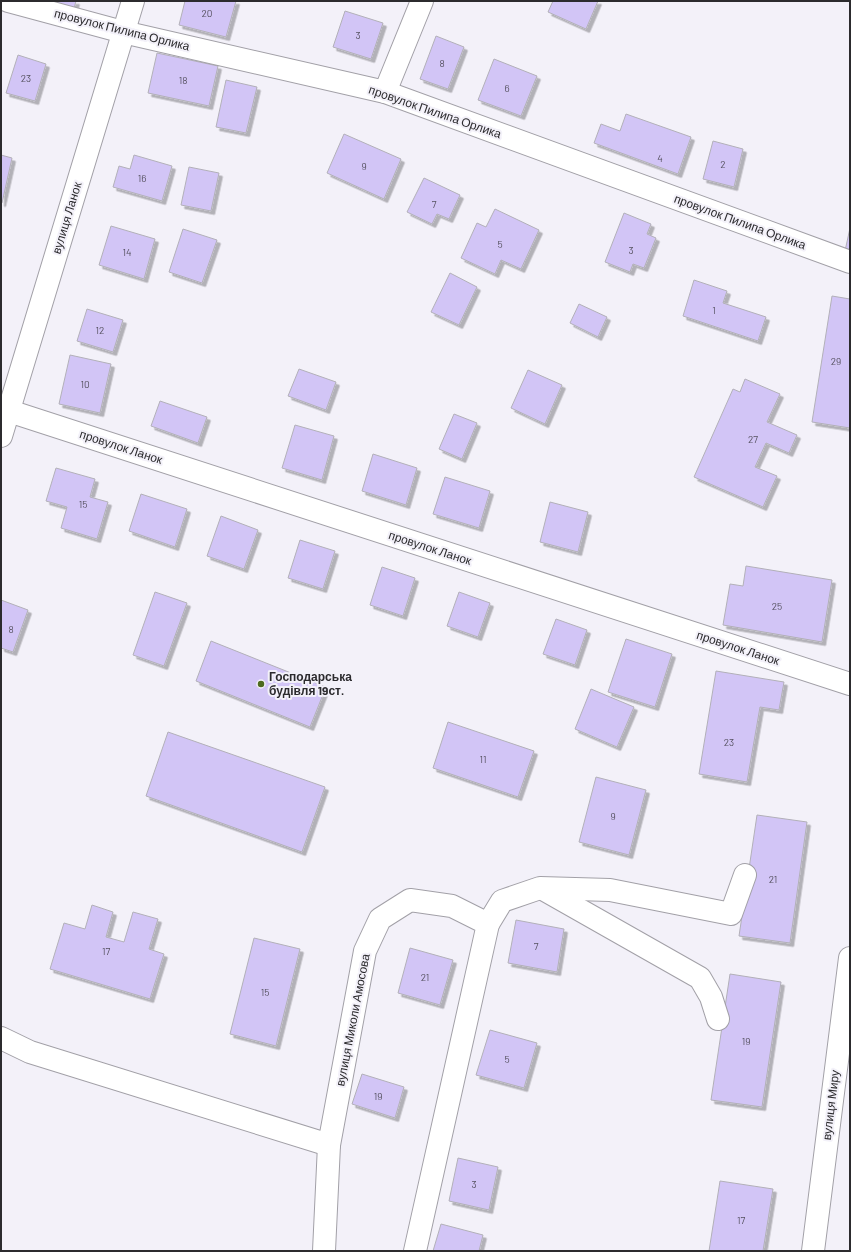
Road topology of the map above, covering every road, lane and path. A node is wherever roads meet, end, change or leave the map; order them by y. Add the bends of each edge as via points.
1 (8, 1) edge
2 (133, 1) edge
3 (422, 1) edge
4 (122, 32) junction
5 (385, 92) junction
6 (850, 262) edge
7 (9, 411) junction
8 (1, 436) edge
9 (850, 684) edge
10 (745, 875) dead end
11 (540, 888) junction
12 (488, 924) junction
13 (850, 958) edge
14 (718, 1019) dead end
15 (1, 1038) edge
16 (329, 1145) junction
17 (324, 1251) edge
18 (415, 1251) edge
19 (813, 1251) edge

1 - 4 street, провулок Пилипа Орлика
2 - 4 street, вулиця Ланок
3 - 5 street
4 - 5 street, провулок Пилипа Орлика
4 - 7 street, вулиця Ланок
5 - 6 street, провулок Пилипа Орлика
7 - 8 street, вулиця Ланок
7 - 9 street, провулок Ланок
10 - 11 street via 731,914 610,890
11 - 12 street via 502,901
11 - 14 street via 700,978 711,997
12 - 16 street, вулиця Миколи Амосова via 452,906 410,900 380,919 365,951
12 - 18 street
13 - 19 street, вулиця Миру
15 - 16 street via 30,1052
16 - 17 street, вулиця Миколи Амосова

